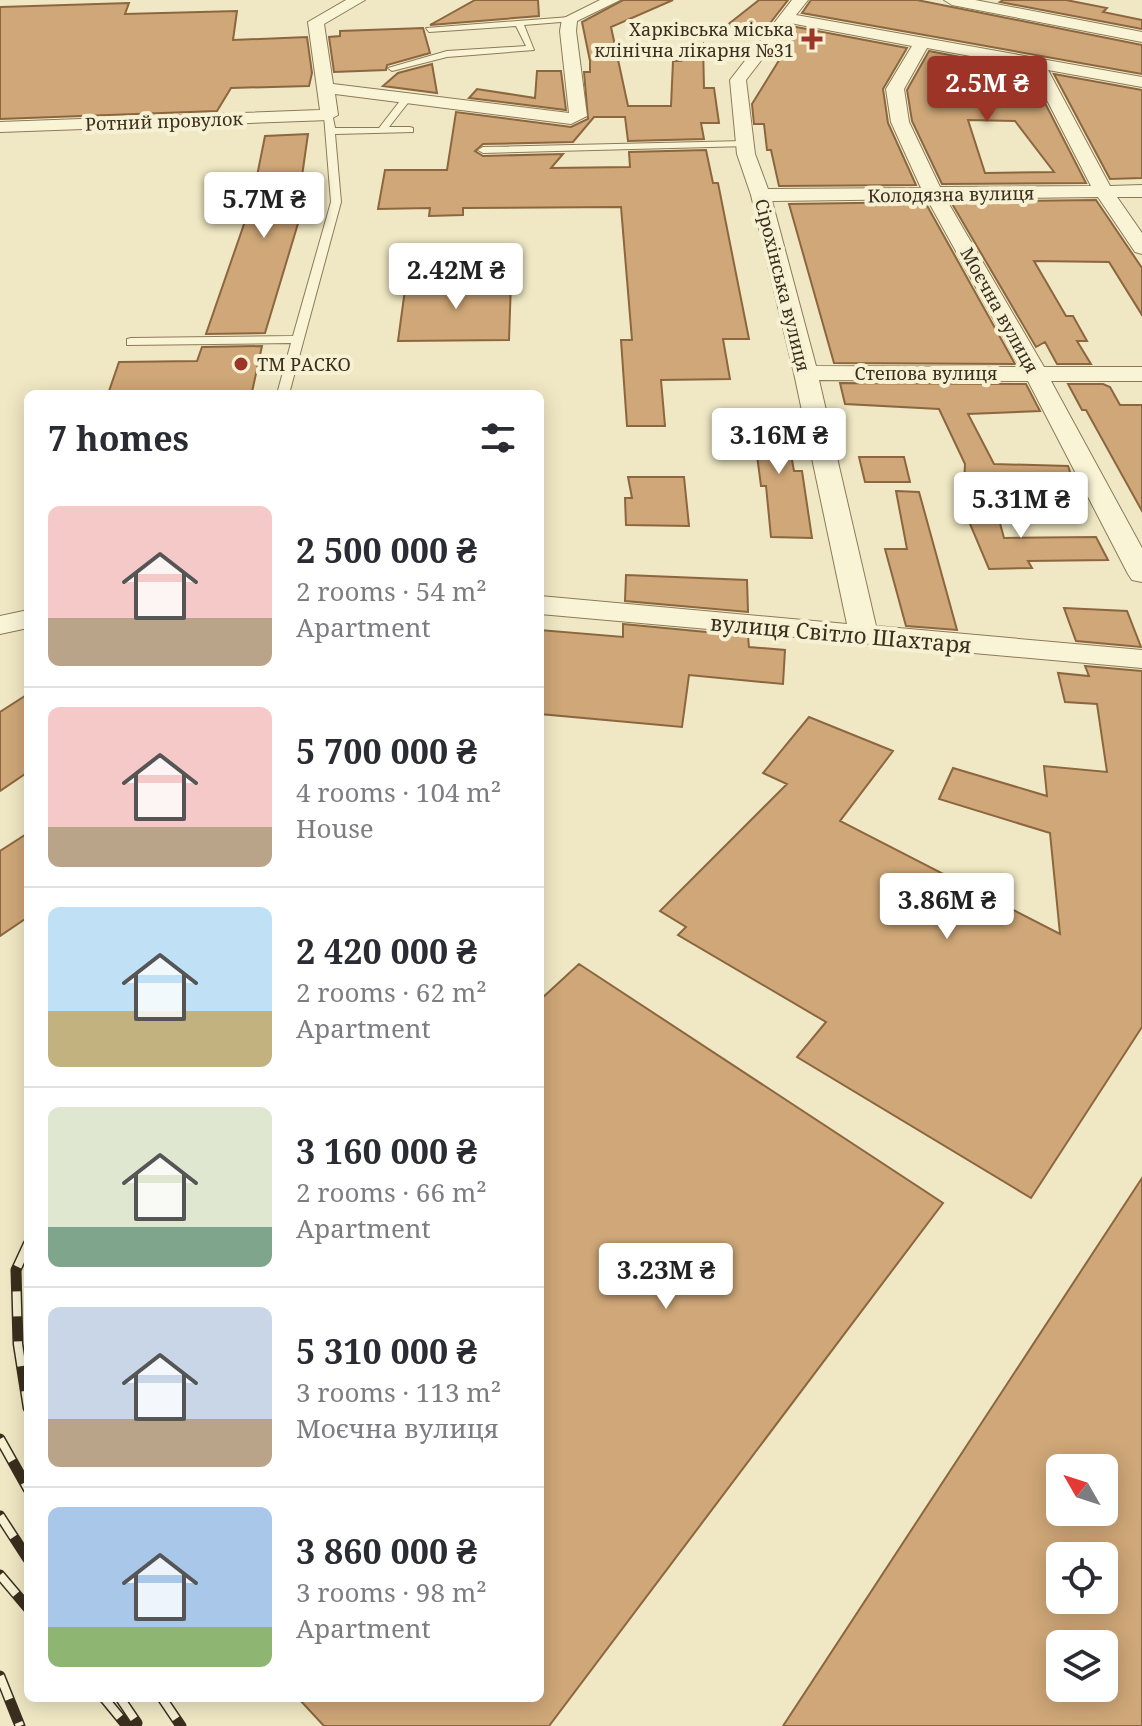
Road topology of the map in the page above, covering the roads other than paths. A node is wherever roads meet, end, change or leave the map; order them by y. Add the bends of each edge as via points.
1 (316, 0) edge
2 (357, 0) edge
3 (612, 0) edge
4 (952, 0) edge
5 (793, 9) edge
6 (570, 19) junction
7 (316, 22) junction
8 (519, 23) junction
9 (429, 30) dead end
10 (1142, 37) edge
11 (922, 43) junction
12 (1036, 63) junction
13 (392, 68) dead end
14 (1142, 82) edge
15 (327, 88) junction
16 (406, 99) junction
17 (329, 123) junction
18 (0, 127) edge
19 (382, 130) junction
20 (410, 130) dead end
21 (745, 144) junction
22 (483, 150) dead end
23 (1142, 191) edge
24 (1104, 192) junction
25 (761, 195) junction
26 (935, 196) junction
27 (1142, 248) edge
28 (298, 339) junction
29 (131, 342) dead end
30 (1035, 372) junction
31 (806, 373) junction
32 (1142, 374) edge
33 (284, 390) edge
34 (1142, 574) edge
35 (544, 605) edge
36 (24, 620) edge
37 (0, 625) edge
38 (864, 636) junction
39 (1142, 659) edge

1 - 7 street
2 - 7 street
3 - 6 street
4 - 10 street
5 - 11 street
5 - 21 street, Сірохінська вулиця via 738,80
6 - 8 lane
6 - 16 street via 578,116 556,119
7 - 15 street
8 - 9 lane
8 - 13 lane via 531,48 447,54
11 - 12 street
11 - 26 street, Моєчна вулиця via 895,89 900,122
12 - 14 street
12 - 24 street
15 - 16 street
15 - 17 street
16 - 19 lane
17 - 18 street, Ротний провулок
17 - 19 lane
17 - 28 lane via 336,202
19 - 20 lane
21 - 22 lane
21 - 25 street, Сірохінська вулиця
23 - 24 street, Колодязна вулиця
24 - 26 street, Колодязна вулиця
24 - 27 street
25 - 26 street, Колодязна вулиця
25 - 31 street, Сірохінська вулиця
26 - 30 street, Моєчна вулиця
28 - 29 lane
28 - 33 lane
30 - 31 street, Степова вулиця
30 - 32 street, Степова вулиця
30 - 34 street, Моєчна вулиця
31 - 38 street, Сірохінська вулиця
35 - 38 street, вулиця Світло Шахтаря
36 - 37 street
38 - 39 street, вулиця Світло Шахтаря

